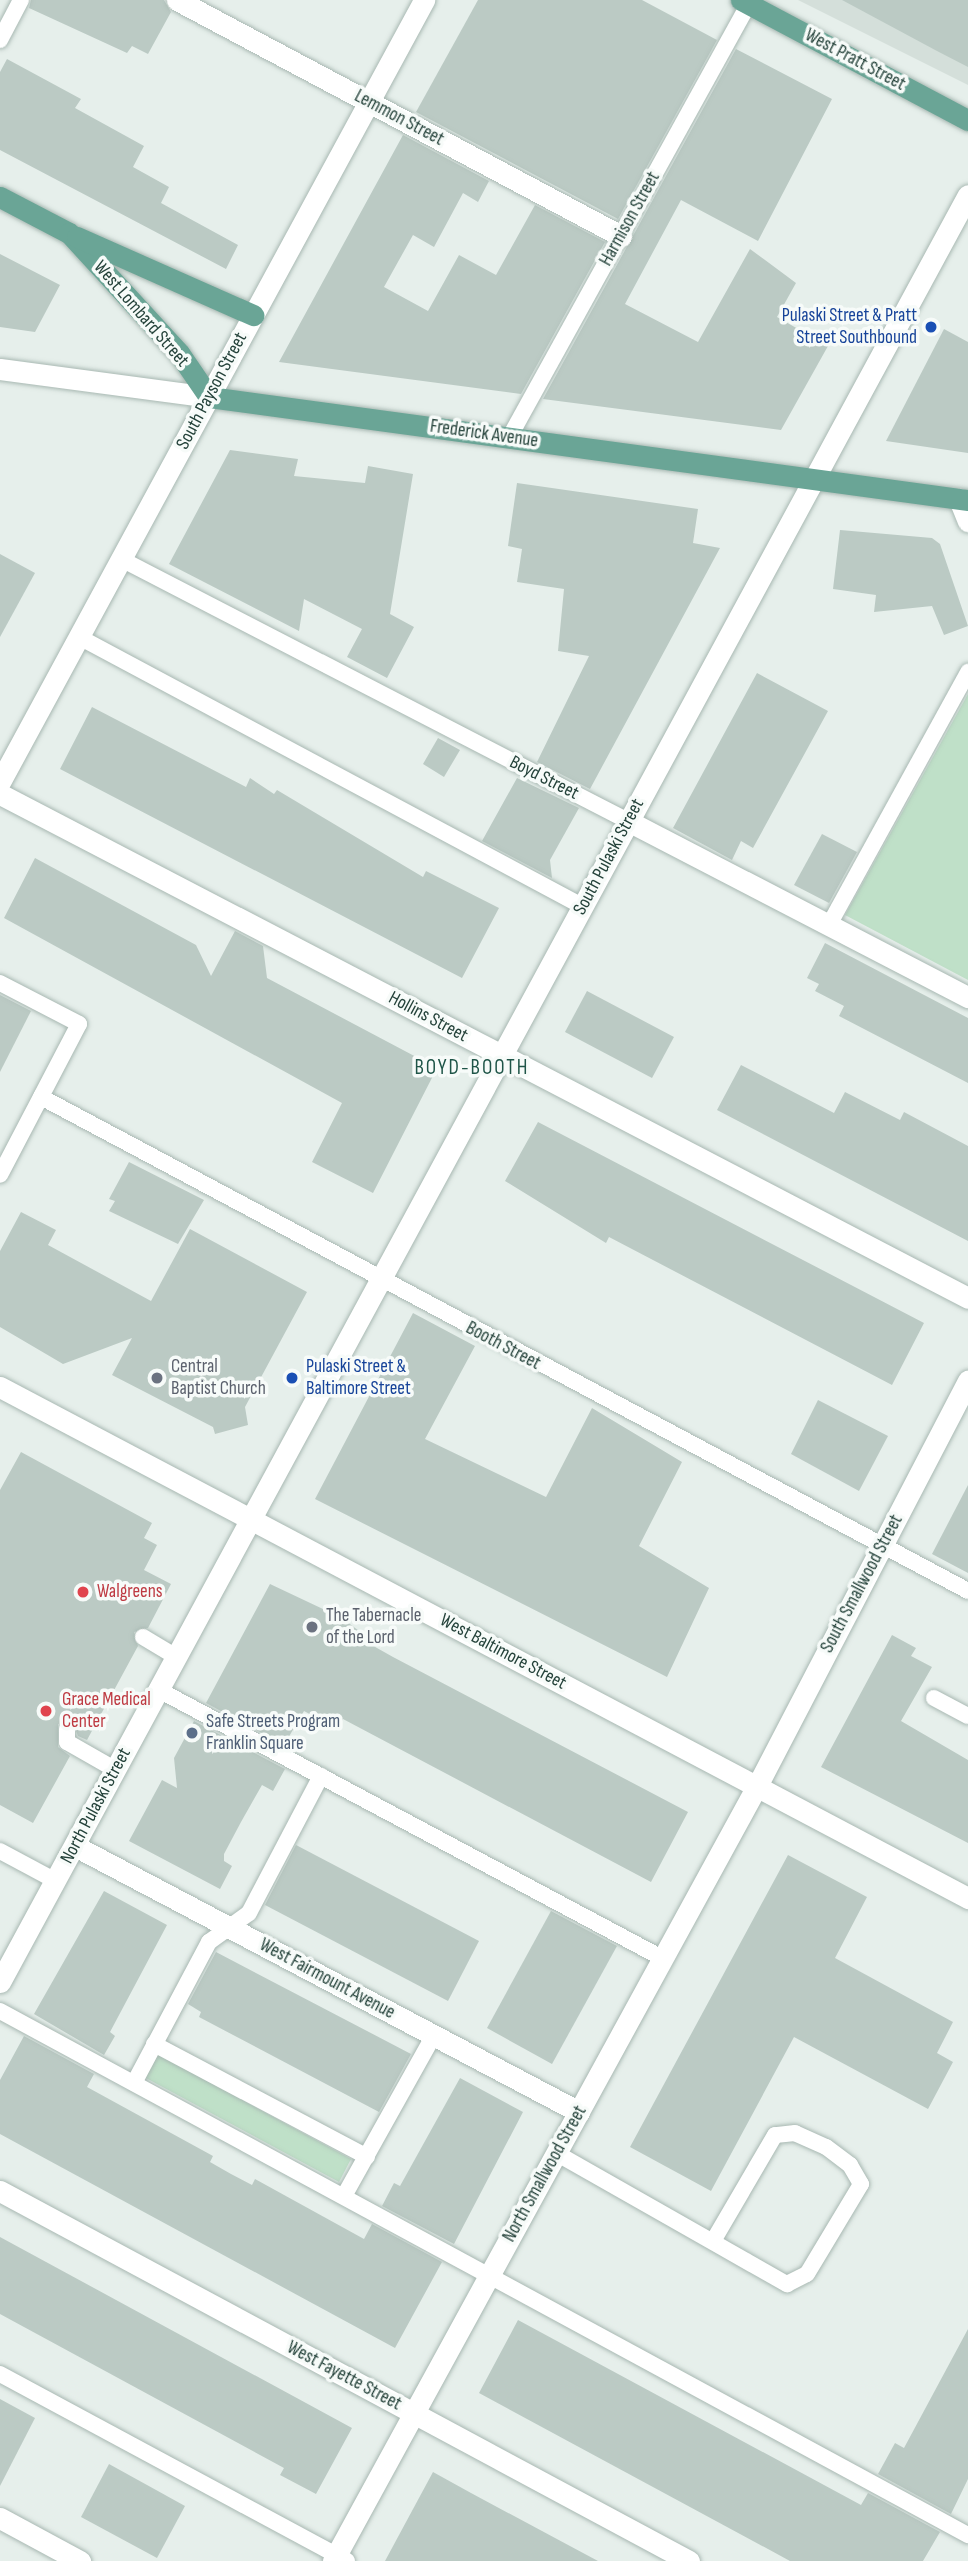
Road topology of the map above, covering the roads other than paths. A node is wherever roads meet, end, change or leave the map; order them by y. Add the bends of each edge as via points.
1 (21, 0) edge
2 (177, 0) edge
3 (424, 0) edge
4 (747, 1) edge
5 (0, 40) edge
6 (369, 102) junction
7 (968, 120) edge
8 (968, 195) edge
9 (0, 197) edge
10 (69, 233) junction
11 (621, 236) junction
12 (253, 315) junction
13 (0, 369) edge
14 (209, 397) junction
15 (509, 438) junction
16 (813, 479) junction
17 (964, 499) edge
18 (968, 521) edge
19 (121, 559) junction
20 (79, 637) junction
21 (968, 672) edge
22 (0, 782) edge
23 (0, 794) edge
24 (628, 821) junction
25 (582, 906) junction
26 (829, 925) junction
27 (0, 983) edge
28 (968, 997) edge
29 (502, 1055) junction
30 (41, 1097) junction
31 (0, 1175) edge
32 (378, 1280) junction
33 (968, 1298) edge
34 (968, 1381) edge
35 (0, 1387) edge
36 (250, 1519) junction
37 (882, 1547) junction
38 (968, 1591) edge
39 (143, 1637) dead end
40 (175, 1656) junction
41 (157, 1689) junction
42 (934, 1698) dead end
43 (968, 1716) edge
44 (67, 1729) dead end
45 (116, 1770) junction
46 (321, 1776) junction
47 (757, 1786) junction
48 (75, 1846) junction
49 (0, 1851) edge
50 (55, 1881) junction
51 (968, 1898) edge
52 (229, 1927) junction
53 (662, 1958) junction
54 (3, 1968) edge
55 (0, 2011) edge
56 (434, 2035) junction
57 (154, 2045) junction
58 (134, 2083) junction
59 (579, 2112) junction
60 (556, 2153) junction
61 (367, 2157) junction
62 (0, 2191) edge
63 (344, 2196) junction
64 (713, 2241) junction
65 (489, 2275) junction
66 (0, 2374) edge
67 (414, 2413) junction
68 (0, 2518) edge
69 (968, 2535) edge
70 (339, 2559) edge
71 (80, 2561) edge
72 (689, 2561) edge

1 - 5 lane
2 - 6 street, Lemmon Street
3 - 6 street, South Payson Street
4 - 7 main road, West Pratt Street
4 - 11 lane, Harmison Street
6 - 11 street, Lemmon Street
6 - 12 street, South Payson Street
8 - 16 street, South Pulaski Street
9 - 10 main road, West Lombard Street
10 - 12 main road, West Lombard Street
10 - 14 main road, West Lombard Street via 179,353
11 - 15 lane, Harmison Street
12 - 14 street, South Payson Street
13 - 14 street, Frederick Avenue
14 - 15 main road, Frederick Avenue
14 - 19 street, South Payson Street
15 - 16 main road, Frederick Avenue
16 - 17 main road, Frederick Avenue
16 - 24 street, South Pulaski Street
17 - 18 street
19 - 20 street, South Payson Street
19 - 24 lane, Boyd Street
20 - 22 street, South Payson Street
20 - 25 lane
21 - 26 lane
23 - 29 street, Hollins Street
24 - 25 street, South Pulaski Street
24 - 26 street, Boyd Street
25 - 29 street, South Pulaski Street
26 - 28 street, Boyd Street
27 - 30 lane via 79,1024
29 - 32 street, South Pulaski Street
29 - 33 street, Hollins Street
30 - 31 lane
30 - 32 lane, Booth Street
32 - 36 street, South Pulaski Street
32 - 37 lane, Booth Street
34 - 37 street, South Smallwood Street
35 - 36 street, West Baltimore Street
36 - 40 street, North Pulaski Street
36 - 47 street, West Baltimore Street
37 - 38 lane, Booth Street
37 - 47 street, South Smallwood Street
39 - 40 lane
40 - 41 street, North Pulaski Street
41 - 45 street, North Pulaski Street
41 - 46 lane
42 - 43 lane
44 - 45 lane via 67,1742
45 - 48 street, North Pulaski Street
46 - 52 lane via 249,1913
46 - 53 lane
47 - 51 street, West Baltimore Street
47 - 53 street, North Smallwood Street
48 - 50 street, North Pulaski Street
48 - 52 street, West Fairmount Avenue
49 - 50 lane
50 - 54 street, North Pulaski Street
52 - 56 street, West Fairmount Avenue
52 - 57 lane via 209,1942
53 - 59 street, North Smallwood Street
55 - 58 lane
56 - 59 street, West Fairmount Avenue
56 - 61 lane
57 - 58 lane
57 - 61 lane
58 - 63 lane
59 - 60 street, North Smallwood Street
60 - 64 lane
60 - 65 street, North Smallwood Street
61 - 63 lane
62 - 67 street, West Fayette Street
63 - 65 lane
64 - 64 lane via 787,2284 807,2274 861,2185 850,2165 827,2147 795,2133 775,2135
65 - 67 street, North Smallwood Street
65 - 69 lane
66 - 70 lane
67 - 70 street, North Smallwood Street
67 - 72 street, West Fayette Street
68 - 71 street

